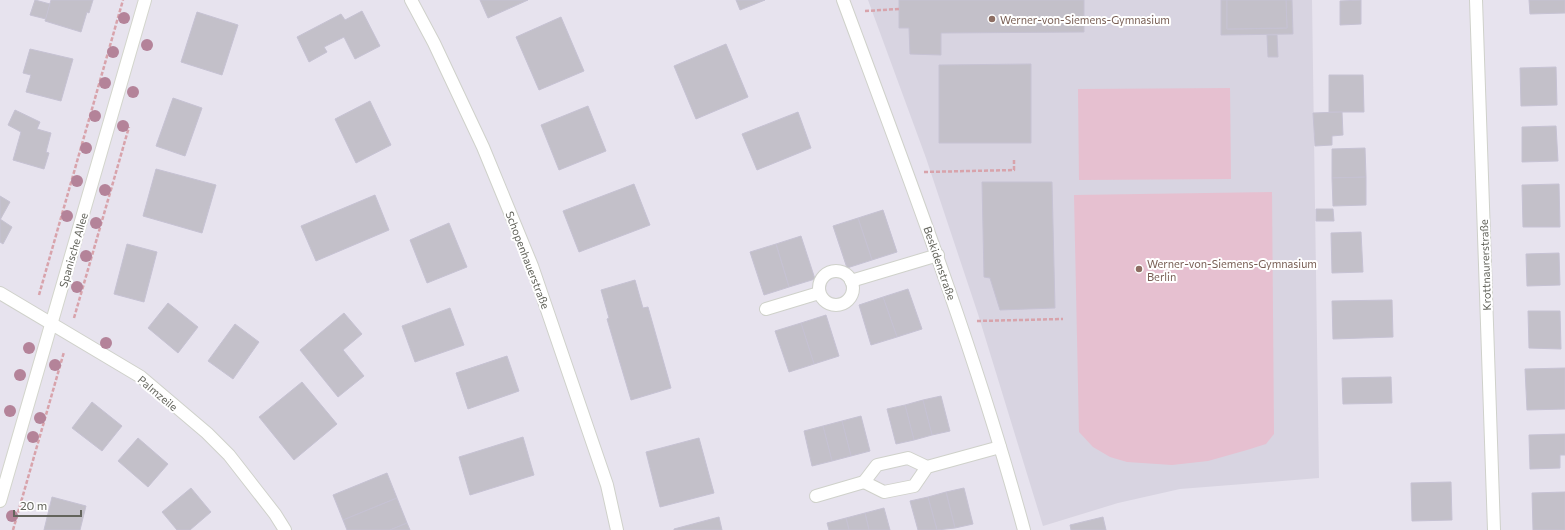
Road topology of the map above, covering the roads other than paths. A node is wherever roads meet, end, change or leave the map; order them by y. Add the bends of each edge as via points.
1 (145, 0) edge
2 (411, 0) edge
3 (843, 0) edge
4 (1476, 0) edge
5 (938, 255) junction
6 (851, 282) junction
7 (0, 293) edge
8 (819, 293) junction
9 (766, 309) dead end
10 (52, 324) junction
11 (1000, 447) junction
12 (927, 467) junction
13 (864, 482) junction
14 (816, 496) dead end
15 (0, 501) edge
16 (285, 530) edge
17 (618, 530) edge
18 (1024, 530) edge
19 (1494, 530) edge

1 - 10 street, Spanische Allee
2 - 17 street, Schopenhauerstraße via 483,147 532,266 607,485
3 - 5 street, Beskidenstraße
4 - 19 street, Krottnaurerstraße
5 - 6 street
5 - 11 street, Beskidenstraße
6 - 8 street via 842,272 830,273 823,277
6 - 8 street via 851,296 846,302 838,305 830,304
7 - 10 street, Palmzeile
8 - 9 street
10 - 15 street, Spanische Allee
10 - 16 street, Palmzeile via 141,377 207,433 238,467
11 - 12 street
11 - 18 street, Beskidenstraße
12 - 13 street via 908,458 877,465
12 - 13 street via 914,486 884,492
13 - 14 street

